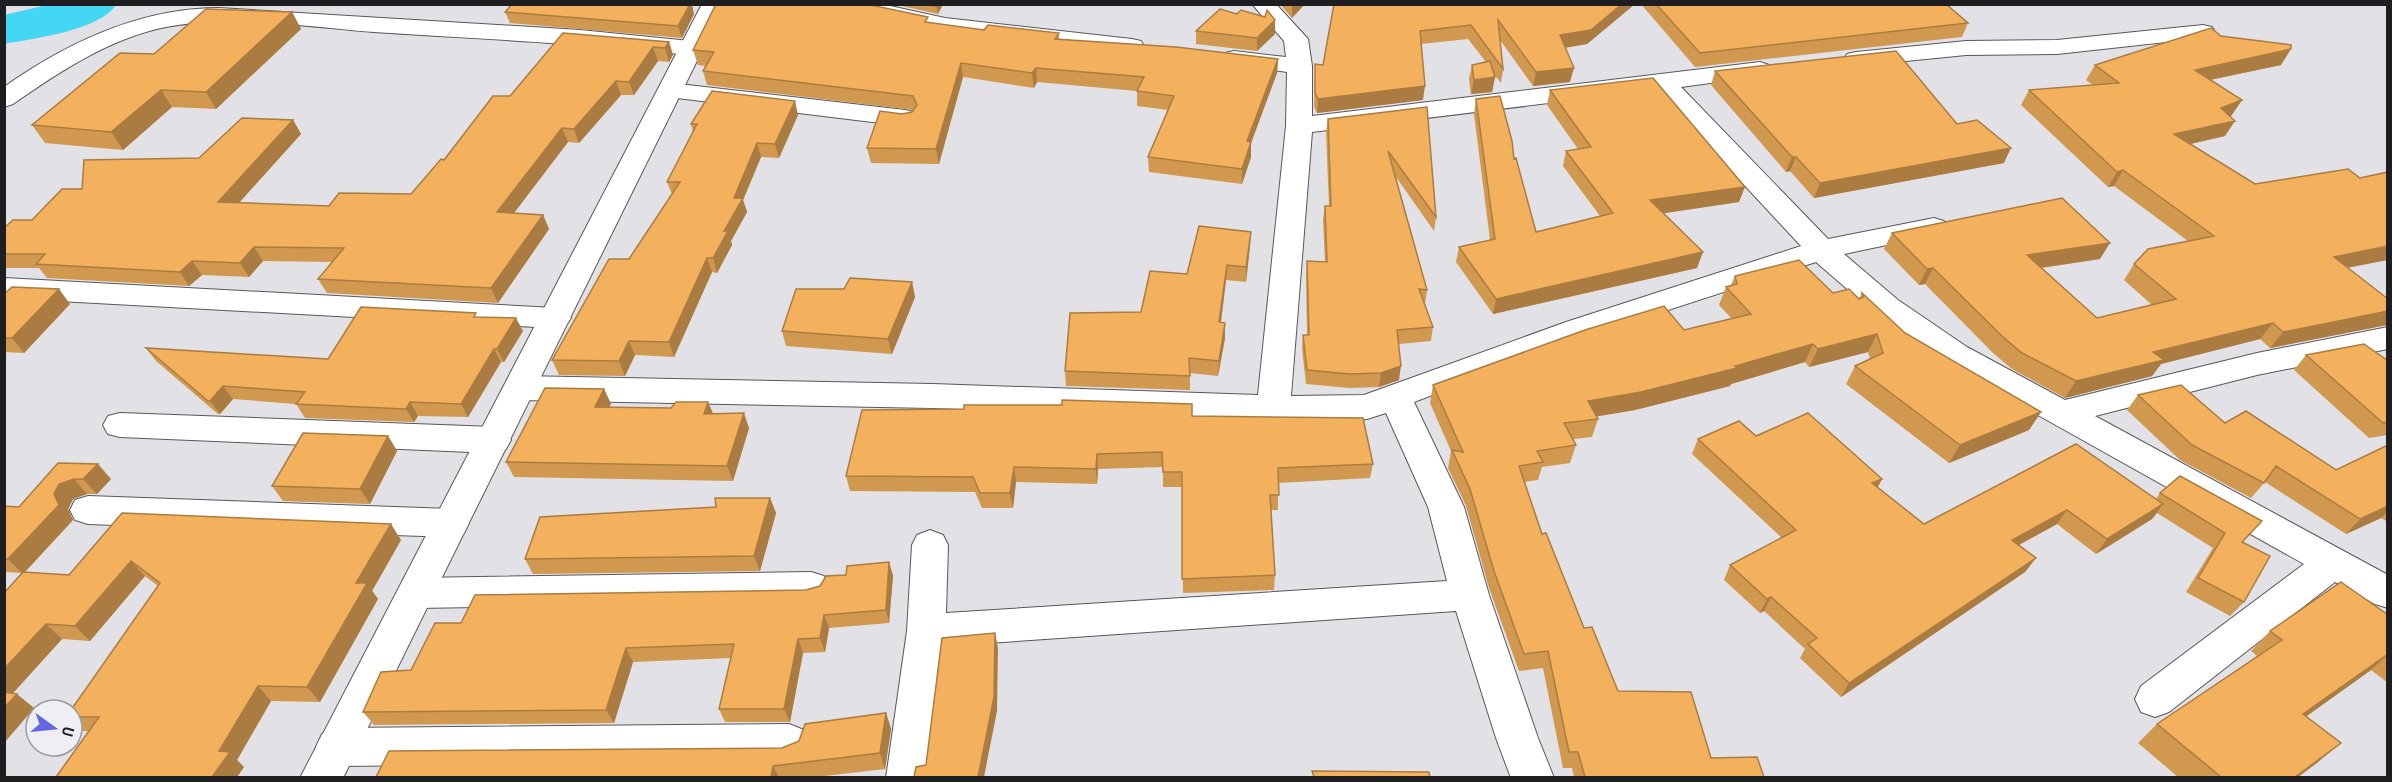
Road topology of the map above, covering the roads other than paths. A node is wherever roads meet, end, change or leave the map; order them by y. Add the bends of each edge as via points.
1 (714, 4) edge
2 (825, 4) edge
3 (1263, 4) edge
4 (2203, 32) edge
5 (690, 48) junction
6 (1149, 48) edge
7 (1207, 55) edge
8 (1837, 62) edge
9 (1300, 66) junction
10 (1778, 68) edge
11 (1661, 81) junction
12 (670, 91) junction
13 (4, 99) edge
14 (905, 118) edge
15 (1299, 126) junction
16 (1960, 222) edge
17 (1821, 250) junction
18 (4, 288) edge
19 (555, 318) junction
20 (2388, 338) edge
21 (2356, 343) junction
22 (2388, 367) edge
23 (520, 388) junction
24 (1395, 397) junction
25 (1273, 408) junction
26 (2060, 413) junction
27 (120, 425) dead end
28 (494, 440) junction
29 (88, 510) dead end
30 (451, 523) junction
31 (930, 545) dead end
32 (2333, 563) junction
33 (811, 586) edge
34 (416, 592) junction
35 (2388, 593) edge
36 (1470, 595) junction
37 (926, 631) junction
38 (2156, 699) dead end
39 (789, 743) edge
40 (329, 762) edge
41 (907, 777) edge
42 (1533, 777) edge

1 - 5 street
2 - 6 street via 945,25
3 - 9 street via 1296,39
4 - 8 street via 2057,47 1950,49
5 - 12 street
5 - 13 street via 316,20 188,16 111,37 54,66
7 - 9 street
9 - 15 street
10 - 11 street
11 - 15 street
11 - 17 street
12 - 14 street
12 - 19 street
15 - 25 street
16 - 17 street
17 - 24 street via 1577,329
17 - 26 street via 1887,307 1956,355
18 - 19 street
19 - 23 street
20 - 21 street
21 - 22 street
21 - 26 street
23 - 25 street
23 - 28 street
24 - 25 street via 1367,407
24 - 36 street via 1446,507
26 - 32 street
27 - 28 street
28 - 30 street
29 - 30 street
30 - 34 street
31 - 37 street
32 - 35 street
32 - 38 street
33 - 34 street
34 - 40 street
36 - 37 street
36 - 42 street
37 - 41 street
39 - 40 street

